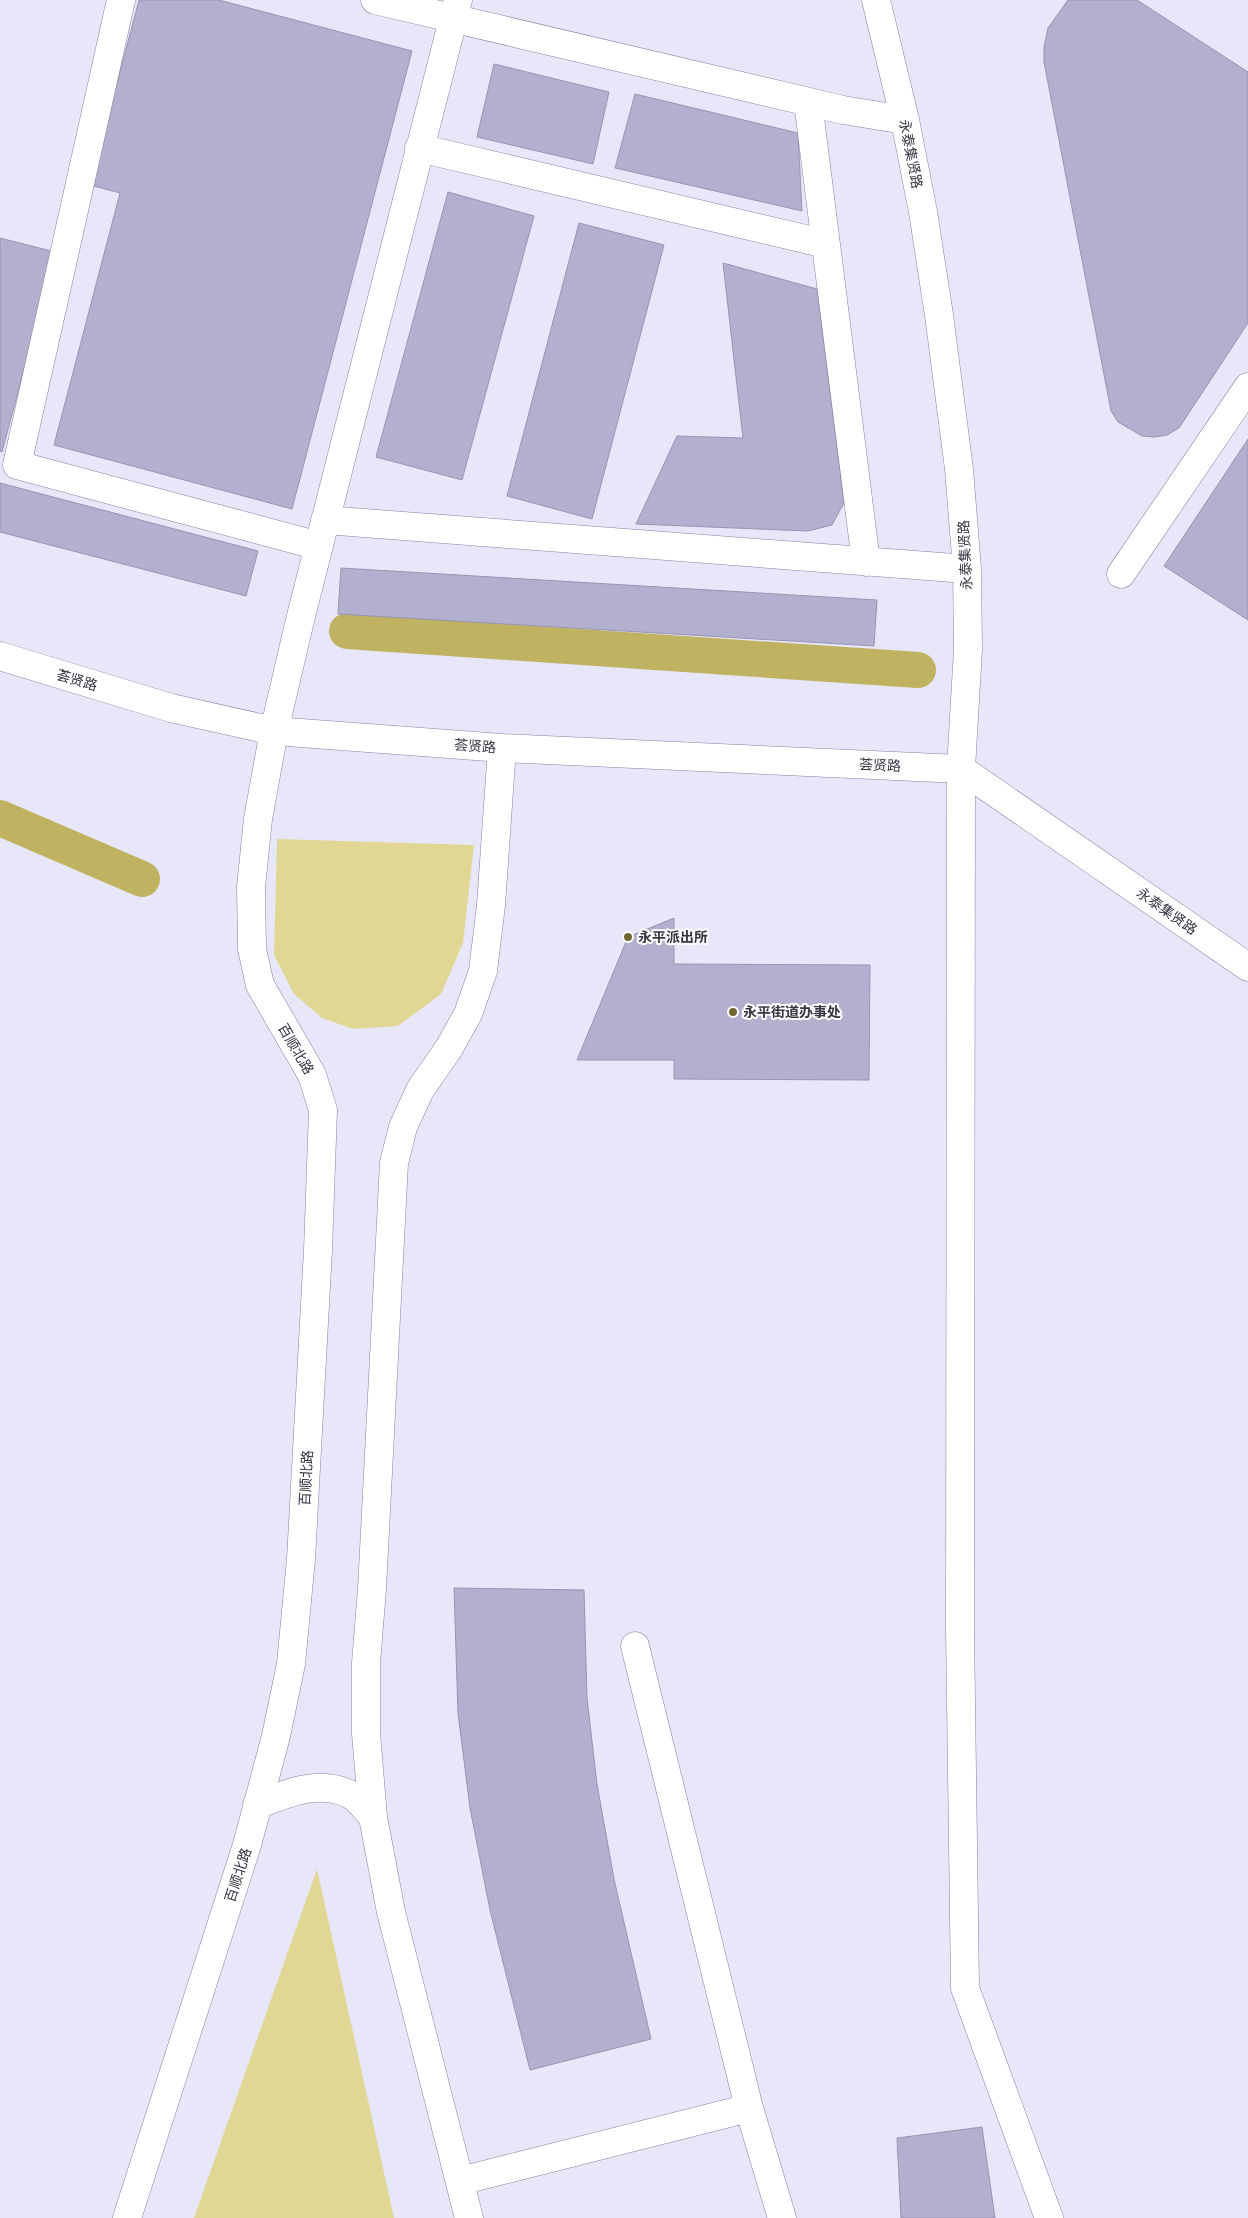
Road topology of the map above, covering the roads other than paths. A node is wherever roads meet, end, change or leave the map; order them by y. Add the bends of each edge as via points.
1 (121, 0) edge
2 (375, 0) edge
3 (876, 0) edge
4 (455, 9) edge
5 (808, 102) junction
6 (905, 120) junction
7 (419, 148) junction
8 (826, 244) junction
9 (1248, 387) edge
10 (322, 533) junction
11 (866, 562) junction
12 (967, 569) junction
13 (1121, 574) dead end
14 (0, 656) edge
15 (274, 731) junction
16 (502, 748) junction
17 (961, 769) junction
18 (1248, 967) edge
19 (634, 1646) dead end
20 (257, 1804) junction
21 (373, 1817) junction
22 (749, 2108) junction
23 (460, 2181) junction
24 (127, 2218) edge
25 (470, 2218) edge
26 (782, 2218) edge
27 (1049, 2218) edge

1 - 10 street via 17,465
2 - 4 street
3 - 6 street, 永泰集贤路
4 - 5 street
4 - 7 street, 百顺北路
5 - 6 street
5 - 8 street
6 - 12 street, 永泰集贤路 via 939,315 959,469
7 - 8 street
7 - 10 street, 百顺北路
8 - 11 street
9 - 13 street
10 - 11 street
10 - 15 street, 百顺北路
11 - 12 street
12 - 17 street, 永泰集贤路 via 968,649
14 - 15 street, 荟贤路 via 171,708
15 - 16 street, 荟贤路
15 - 20 street, 百顺北路 via 258,819 251,887 252,949 260,985 312,1075 323,1110 302,1559 291,1664
16 - 17 street, 荟贤路
16 - 21 street via 483,970 468,1014 420,1090 403,1127 394,1163 366,1663 366,1733
17 - 18 street, 永泰集贤路
17 - 27 street via 960,1629 965,1988
19 - 22 street
20 - 21 street via 288,1793 332,1788 353,1796
20 - 24 street, 百顺北路 via 247,1846
21 - 23 street via 391,1912
22 - 23 street
22 - 26 street
23 - 25 street

